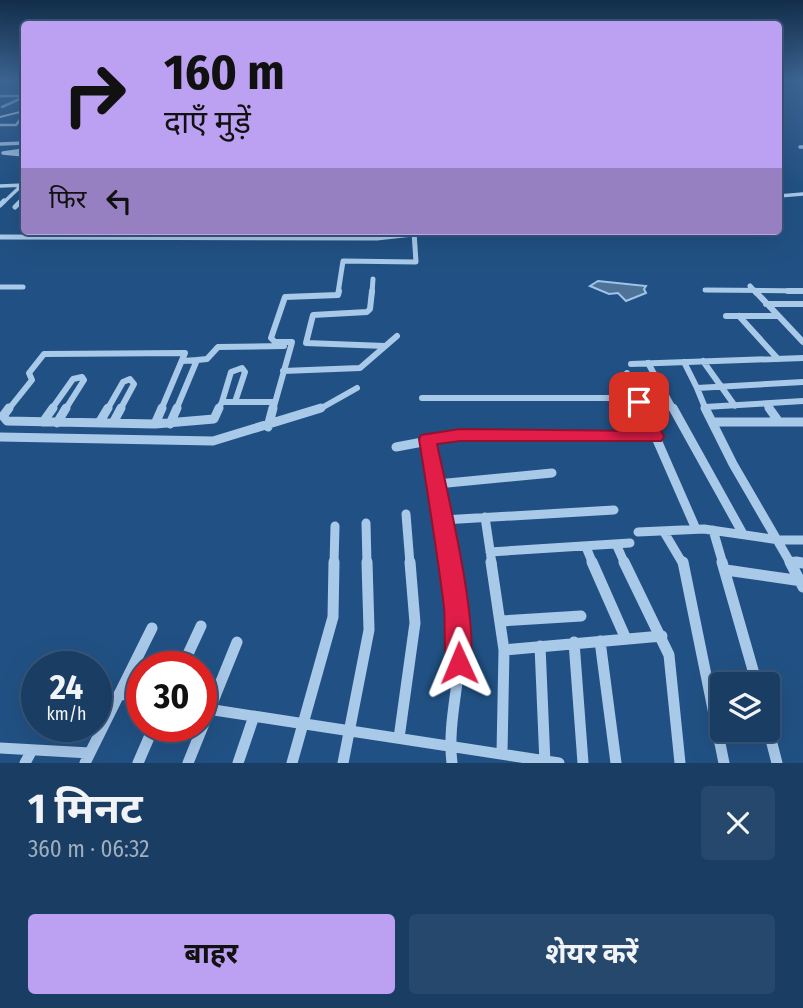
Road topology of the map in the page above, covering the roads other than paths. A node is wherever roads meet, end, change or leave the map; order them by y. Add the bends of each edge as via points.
1 (21, 117) edge
2 (0, 125) edge
3 (21, 143) edge
4 (0, 144) edge
5 (21, 145) edge
6 (13, 151) junction
7 (21, 152) edge
8 (21, 153) edge
9 (21, 184) edge
10 (0, 186) edge
11 (21, 187) edge
12 (803, 194) edge
13 (782, 195) edge
14 (21, 201) edge
15 (0, 205) edge
16 (15, 207) dead end
17 (0, 235) edge
18 (180, 235) edge
19 (390, 235) edge
20 (414, 235) edge
21 (169, 236) junction
22 (373, 279) dead end
23 (0, 287) edge
24 (23, 287) dead end
25 (753, 289) junction
26 (705, 290) dead end
27 (803, 291) edge
28 (766, 304) junction
29 (803, 304) edge
30 (726, 316) dead end
31 (739, 316) junction
32 (777, 316) junction
33 (397, 336) dead end
34 (801, 339) edge
35 (306, 342) junction
36 (292, 344) junction
37 (385, 346) junction
38 (803, 358) edge
39 (778, 359) junction
40 (183, 360) junction
41 (197, 360) junction
42 (703, 361) junction
43 (684, 362) junction
44 (648, 363) junction
45 (631, 364) dead end
46 (283, 371) junction
47 (627, 373) dead end
48 (803, 382) edge
49 (721, 387) junction
50 (357, 388) dead end
51 (697, 388) junction
52 (422, 398) dead end
53 (638, 398) junction
54 (803, 401) edge
55 (222, 402) junction
56 (235, 402) junction
57 (274, 402) junction
58 (766, 404) junction
59 (735, 406) junction
60 (705, 407) junction
61 (25, 422) junction
62 (43, 422) junction
63 (712, 422) junction
64 (779, 422) junction
65 (803, 422) edge
66 (57, 423) junction
67 (99, 423) junction
68 (113, 423) junction
69 (155, 424) junction
70 (170, 424) junction
71 (268, 427) junction
72 (0, 437) edge
73 (14, 437) junction
74 (655, 437) junction
75 (428, 439) junction
76 (396, 447) dead end
77 (552, 473) dead end
78 (437, 484) junction
79 (614, 510) dead end
80 (406, 514) dead end
81 (485, 517) junction
82 (443, 520) junction
83 (366, 523) dead end
84 (335, 526) dead end
85 (696, 529) junction
86 (713, 530) junction
87 (638, 532) dead end
88 (664, 532) junction
89 (743, 534) junction
90 (779, 540) junction
91 (803, 540) edge
92 (630, 543) dead end
93 (616, 544) junction
94 (586, 547) junction
95 (491, 552) junction
96 (791, 561) junction
97 (803, 563) edge
98 (726, 570) junction
99 (802, 583) edge
100 (581, 616) dead end
101 (501, 621) junction
102 (201, 626) dead end
103 (152, 628) dead end
104 (662, 636) junction
105 (626, 639) junction
106 (600, 640) junction
107 (237, 642) dead end
108 (574, 642) junction
109 (540, 646) junction
110 (504, 650) junction
111 (189, 651) edge
112 (754, 672) edge
113 (217, 683) edge
114 (119, 694) junction
115 (126, 695) edge
116 (217, 710) edge
117 (254, 716) junction
118 (304, 722) junction
119 (351, 730) junction
120 (399, 738) junction
121 (147, 742) edge
122 (194, 742) edge
123 (772, 742) edge
124 (450, 746) junction
125 (0, 748) edge
126 (32, 750) junction
127 (502, 753) junction
128 (87, 758) edge
129 (545, 762) edge
130 (25, 763) edge
131 (138, 763) edge
132 (188, 763) edge
133 (238, 763) edge
134 (292, 763) edge
135 (343, 763) edge
136 (452, 763) edge
137 (559, 763) edge
138 (583, 763) edge
139 (616, 763) edge
140 (680, 763) edge
141 (724, 763) edge
142 (777, 763) edge

1 - 2 street via 16,125
3 - 4 street
5 - 6 street
6 - 7 street
6 - 8 street via 3,153
9 - 10 street
11 - 15 street
12 - 13 street
14 - 16 street
17 - 21 street
18 - 21 street
19 - 21 street
20 - 36 street via 416,262 344,261 338,295 285,298 271,338
22 - 35 street via 367,312 313,315
23 - 24 street
25 - 26 street
25 - 27 street
25 - 28 street
28 - 29 street
28 - 32 street
30 - 31 street
31 - 32 street
31 - 39 street
32 - 34 street
33 - 37 street
35 - 36 street
35 - 37 street
36 - 41 street via 218,347 207,359
36 - 46 street
37 - 46 street via 352,370
38 - 39 street
39 - 42 street
40 - 41 street
40 - 61 street via 182,352 44,354 29,373 32,380 3,420
40 - 69 street
41 - 70 street
42 - 43 street
42 - 49 street
43 - 44 street
43 - 51 street
44 - 45 street
44 - 89 street
46 - 57 street
47 - 53 street
48 - 49 street
49 - 51 street
49 - 59 street
50 - 71 street via 330,406
51 - 60 street
52 - 53 street
53 - 74 street
54 - 58 street
55 - 56 street
55 - 56 street via 231,372 242,368
55 - 70 street via 209,423
56 - 57 street
57 - 71 street
58 - 59 street
58 - 64 street
59 - 60 street
60 - 63 street
61 - 62 street
61 - 73 street
62 - 66 street
62 - 66 street via 72,379 82,377
63 - 64 street
63 - 90 street
64 - 65 street
66 - 67 street
67 - 68 street
67 - 68 street via 123,382 130,379 134,384
68 - 69 street
69 - 70 street
71 - 73 street via 213,441
72 - 73 street
74 - 75 street via 460,435
74 - 85 street
75 - 76 street
75 - 78 street
77 - 78 street
78 - 82 street
79 - 81 street
80 - 120 street via 415,623
81 - 82 street
81 - 95 street
82 - 124 street via 460,643
83 - 119 street via 369,630
84 - 118 street via 334,617
85 - 86 street
85 - 88 street
86 - 89 street
86 - 98 street
87 - 88 street
88 - 141 street via 686,570
89 - 90 street
90 - 91 street
90 - 96 street
92 - 93 street
93 - 94 street
93 - 104 street
94 - 95 street
94 - 105 street
95 - 101 street
96 - 97 street
96 - 99 street
98 - 99 street
98 - 112 street
100 - 101 street
101 - 110 street
102 - 111 street
103 - 114 street
104 - 105 street
104 - 140 street via 671,665
105 - 106 street
106 - 108 street
106 - 139 street
107 - 113 street
108 - 109 street
108 - 138 street
109 - 110 street
109 - 129 street
110 - 127 street
114 - 115 street
114 - 128 street
116 - 117 street
117 - 118 street
117 - 133 street
118 - 119 street
118 - 134 street
119 - 120 street
119 - 135 street
120 - 124 street
121 - 131 street
122 - 132 street
123 - 142 street
124 - 127 street
124 - 136 street
125 - 126 street
126 - 128 street
126 - 130 street
127 - 129 street
129 - 137 street

